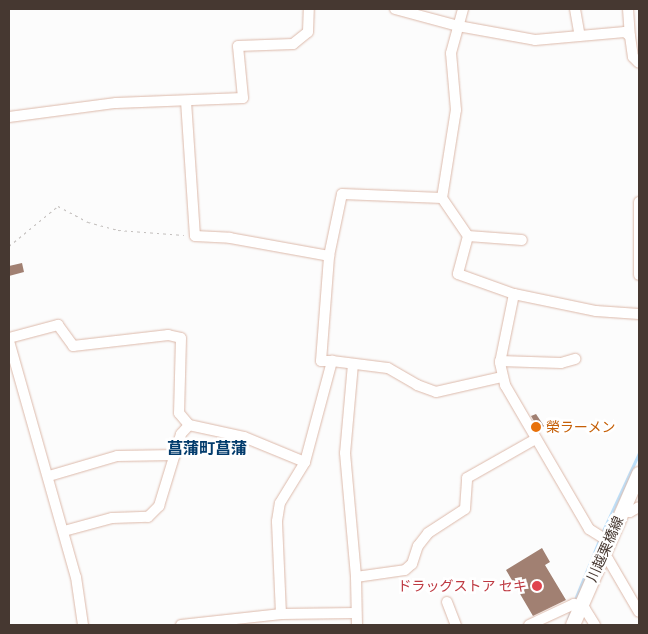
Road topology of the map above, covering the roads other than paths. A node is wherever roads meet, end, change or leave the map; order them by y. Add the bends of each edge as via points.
1 (309, 9) edge
2 (395, 9) edge
3 (463, 9) edge
4 (575, 9) edge
5 (628, 9) edge
6 (458, 26) junction
7 (580, 36) junction
8 (630, 36) junction
9 (639, 64) edge
10 (186, 101) junction
11 (9, 117) edge
12 (442, 198) junction
13 (639, 202) edge
14 (468, 236) junction
15 (522, 240) dead end
16 (329, 256) junction
17 (639, 275) edge
18 (514, 294) junction
19 (639, 314) edge
20 (9, 338) edge
21 (9, 341) edge
22 (575, 358) dead end
23 (500, 360) junction
24 (332, 361) junction
25 (353, 364) junction
26 (502, 377) junction
27 (189, 425) junction
28 (534, 440) junction
29 (175, 455) junction
30 (305, 462) junction
31 (639, 474) edge
32 (49, 476) junction
33 (639, 507) edge
34 (622, 511) junction
35 (64, 531) junction
36 (608, 541) junction
37 (602, 555) junction
38 (356, 578) junction
39 (448, 602) dead end
40 (581, 604) junction
41 (639, 612) edge
42 (356, 613) junction
43 (280, 614) junction
44 (264, 620) edge
45 (83, 625) edge
46 (181, 625) edge
47 (358, 625) edge
48 (456, 625) edge
49 (528, 625) edge
50 (573, 625) edge
51 (596, 625) edge

1 - 10 street via 308,32 293,44 238,46 243,98
2 - 6 street
3 - 6 street
4 - 7 street
5 - 8 street
6 - 7 street via 535,40
6 - 12 street via 450,67 456,110
7 - 8 street via 626,32
8 - 9 street via 634,57
10 - 11 street via 116,103
10 - 16 street via 195,236 230,238
12 - 14 street
12 - 16 street via 342,194
13 - 17 street
14 - 15 street
14 - 18 street via 458,274
16 - 24 street via 321,361
18 - 19 street via 596,310
18 - 23 street
20 - 27 street via 58,325 73,346 168,335 181,338 179,412
21 - 32 street
22 - 23 street via 561,363
23 - 26 street
24 - 25 street
24 - 30 street
25 - 26 street via 388,368 436,392
25 - 38 street via 345,453
26 - 28 street
27 - 29 street via 181,434
27 - 30 street via 244,437
28 - 36 street via 589,529
28 - 38 street via 467,478 465,510 428,533 405,570
29 - 32 street via 117,456
29 - 35 street via 160,506 148,517 112,518
30 - 43 street via 280,503 277,521
31 - 34 main road, 川越栗橋線
32 - 35 street
33 - 34 street
34 - 36 main road, 川越栗橋線
35 - 45 street via 78,585
36 - 37 main road, 川越栗橋線
37 - 40 main road, 川越栗橋線
37 - 41 street via 608,559
38 - 42 street
39 - 48 street
40 - 49 street via 568,605
40 - 50 main road, 川越栗橋線
40 - 51 street
42 - 43 street
42 - 47 street
43 - 44 street
44 - 46 street

